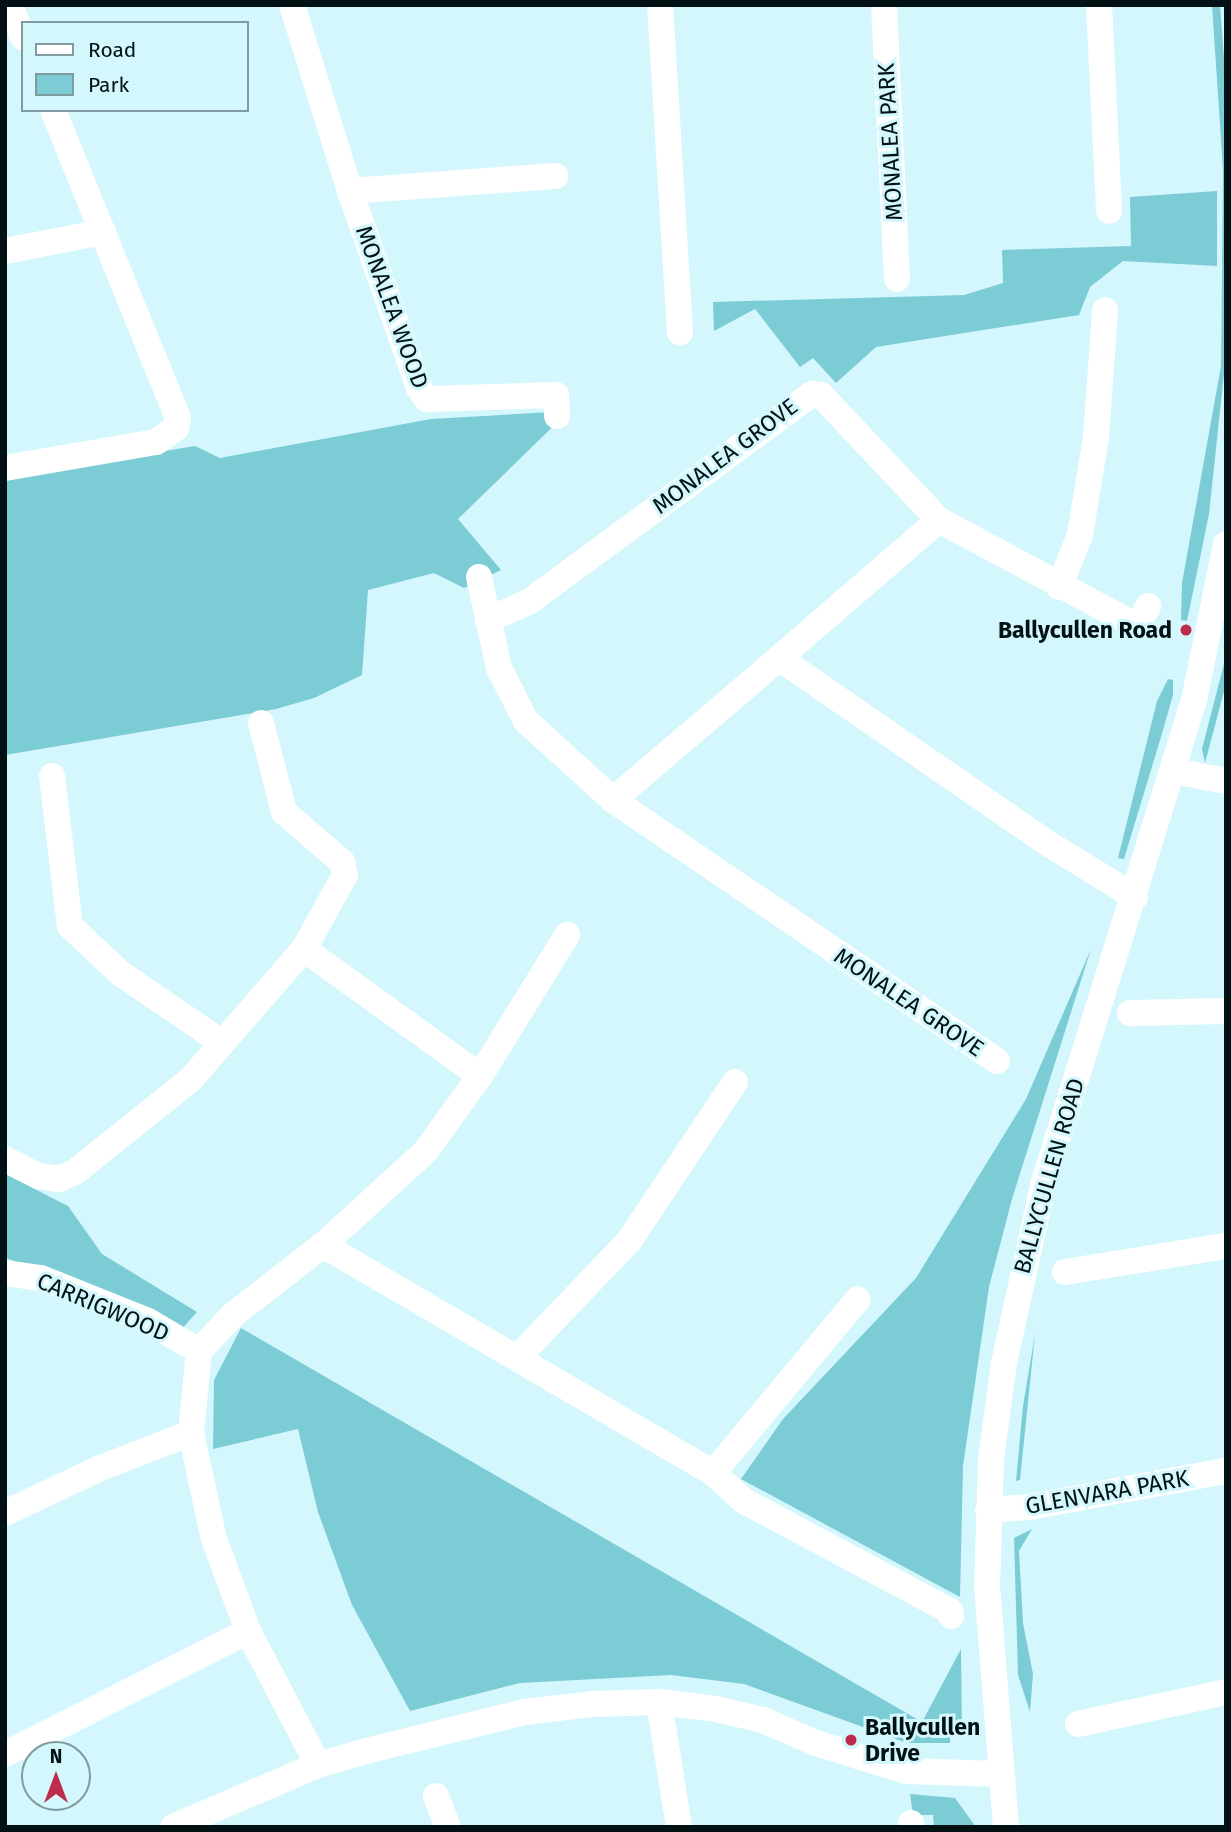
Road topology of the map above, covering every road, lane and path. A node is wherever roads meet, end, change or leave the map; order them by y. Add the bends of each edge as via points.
1 (10, 5) edge
2 (292, 5) edge
3 (660, 5) edge
4 (884, 5) edge
5 (1099, 5) edge
6 (16, 35) edge
7 (54, 112) edge
8 (555, 176) dead end
9 (350, 191) junction
10 (1109, 211) dead end
11 (103, 232) junction
12 (5, 251) edge
13 (897, 279) dead end
14 (1105, 310) dead end
15 (680, 332) dead end
16 (557, 416) dead end
17 (5, 468) edge
18 (939, 520) junction
19 (1226, 544) edge
20 (479, 577) dead end
21 (1059, 587) junction
22 (1148, 606) dead end
23 (488, 620) junction
24 (779, 658) junction
25 (261, 723) dead end
26 (1174, 771) junction
27 (51, 776) dead end
28 (1226, 781) edge
29 (613, 800) junction
30 (1135, 897) junction
31 (567, 935) dead end
32 (304, 949) junction
33 (1226, 1012) edge
34 (1130, 1013) dead end
35 (221, 1042) junction
36 (997, 1061) dead end
37 (480, 1076) junction
38 (735, 1082) dead end
39 (5, 1159) edge
40 (323, 1245) junction
41 (1226, 1246) edge
42 (1065, 1272) dead end
43 (5, 1273) edge
44 (858, 1299) dead end
45 (199, 1351) junction
46 (519, 1356) junction
47 (191, 1433) junction
48 (1226, 1471) edge
49 (713, 1473) junction
50 (988, 1510) junction
51 (5, 1513) edge
52 (951, 1616) dead end
53 (248, 1631) junction
54 (1226, 1692) edge
55 (659, 1703) junction
56 (1078, 1724) dead end
57 (5, 1754) edge
58 (318, 1765) junction
59 (1000, 1774) junction
60 (436, 1796) dead end
61 (201, 1820) edge
62 (173, 1827) edge
63 (448, 1827) edge
64 (679, 1827) edge
65 (1006, 1827) edge

1 - 6 street
2 - 9 street, MONALEA WOOD
3 - 15 street
4 - 13 street, MONALEA PARK
5 - 10 street
7 - 11 street
8 - 9 street
9 - 16 street, MONALEA WOOD via 427,399 556,395
11 - 12 street
11 - 17 street via 174,397 176,428 156,442
14 - 21 street via 1096,437 1080,535
18 - 21 street, MONALEA GROVE
18 - 23 street, MONALEA GROVE via 821,395 812,394 530,601
18 - 24 street
19 - 26 street, BALLYCULLEN ROAD
20 - 23 street, MONALEA GROVE
21 - 22 street, MONALEA GROVE via 1137,626
23 - 29 street, MONALEA GROVE via 499,668 526,721
24 - 29 street
24 - 30 street via 1049,844
25 - 32 street via 284,812 342,862 345,874
26 - 28 street
26 - 30 street, BALLYCULLEN ROAD
27 - 35 street via 70,926 120,973
29 - 36 street, MONALEA GROVE
30 - 50 street, BALLYCULLEN ROAD via 1064,1116 1026,1256 997,1407
31 - 37 street
32 - 35 street
32 - 37 street
33 - 34 street
35 - 39 street via 191,1079 75,1172 59,1179 39,1176
37 - 40 street via 426,1151
38 - 46 street via 629,1241
40 - 45 street via 234,1314
40 - 46 street
41 - 42 street
43 - 45 street, CARRIGWOOD via 41,1278 148,1321
44 - 49 street
45 - 47 street
46 - 49 street
47 - 51 street via 98,1469
47 - 53 street via 214,1539
48 - 50 street, GLENVARA PARK via 1029,1507
49 - 52 street via 744,1501 950,1611
50 - 59 street, BALLYCULLEN ROAD via 987,1615
53 - 57 street
53 - 58 street
54 - 56 street
55 - 58 street via 525,1712
55 - 59 street via 763,1720 816,1744 906,1771
55 - 64 street
58 - 61 street
59 - 65 street, BALLYCULLEN ROAD
60 - 63 street
61 - 62 street

